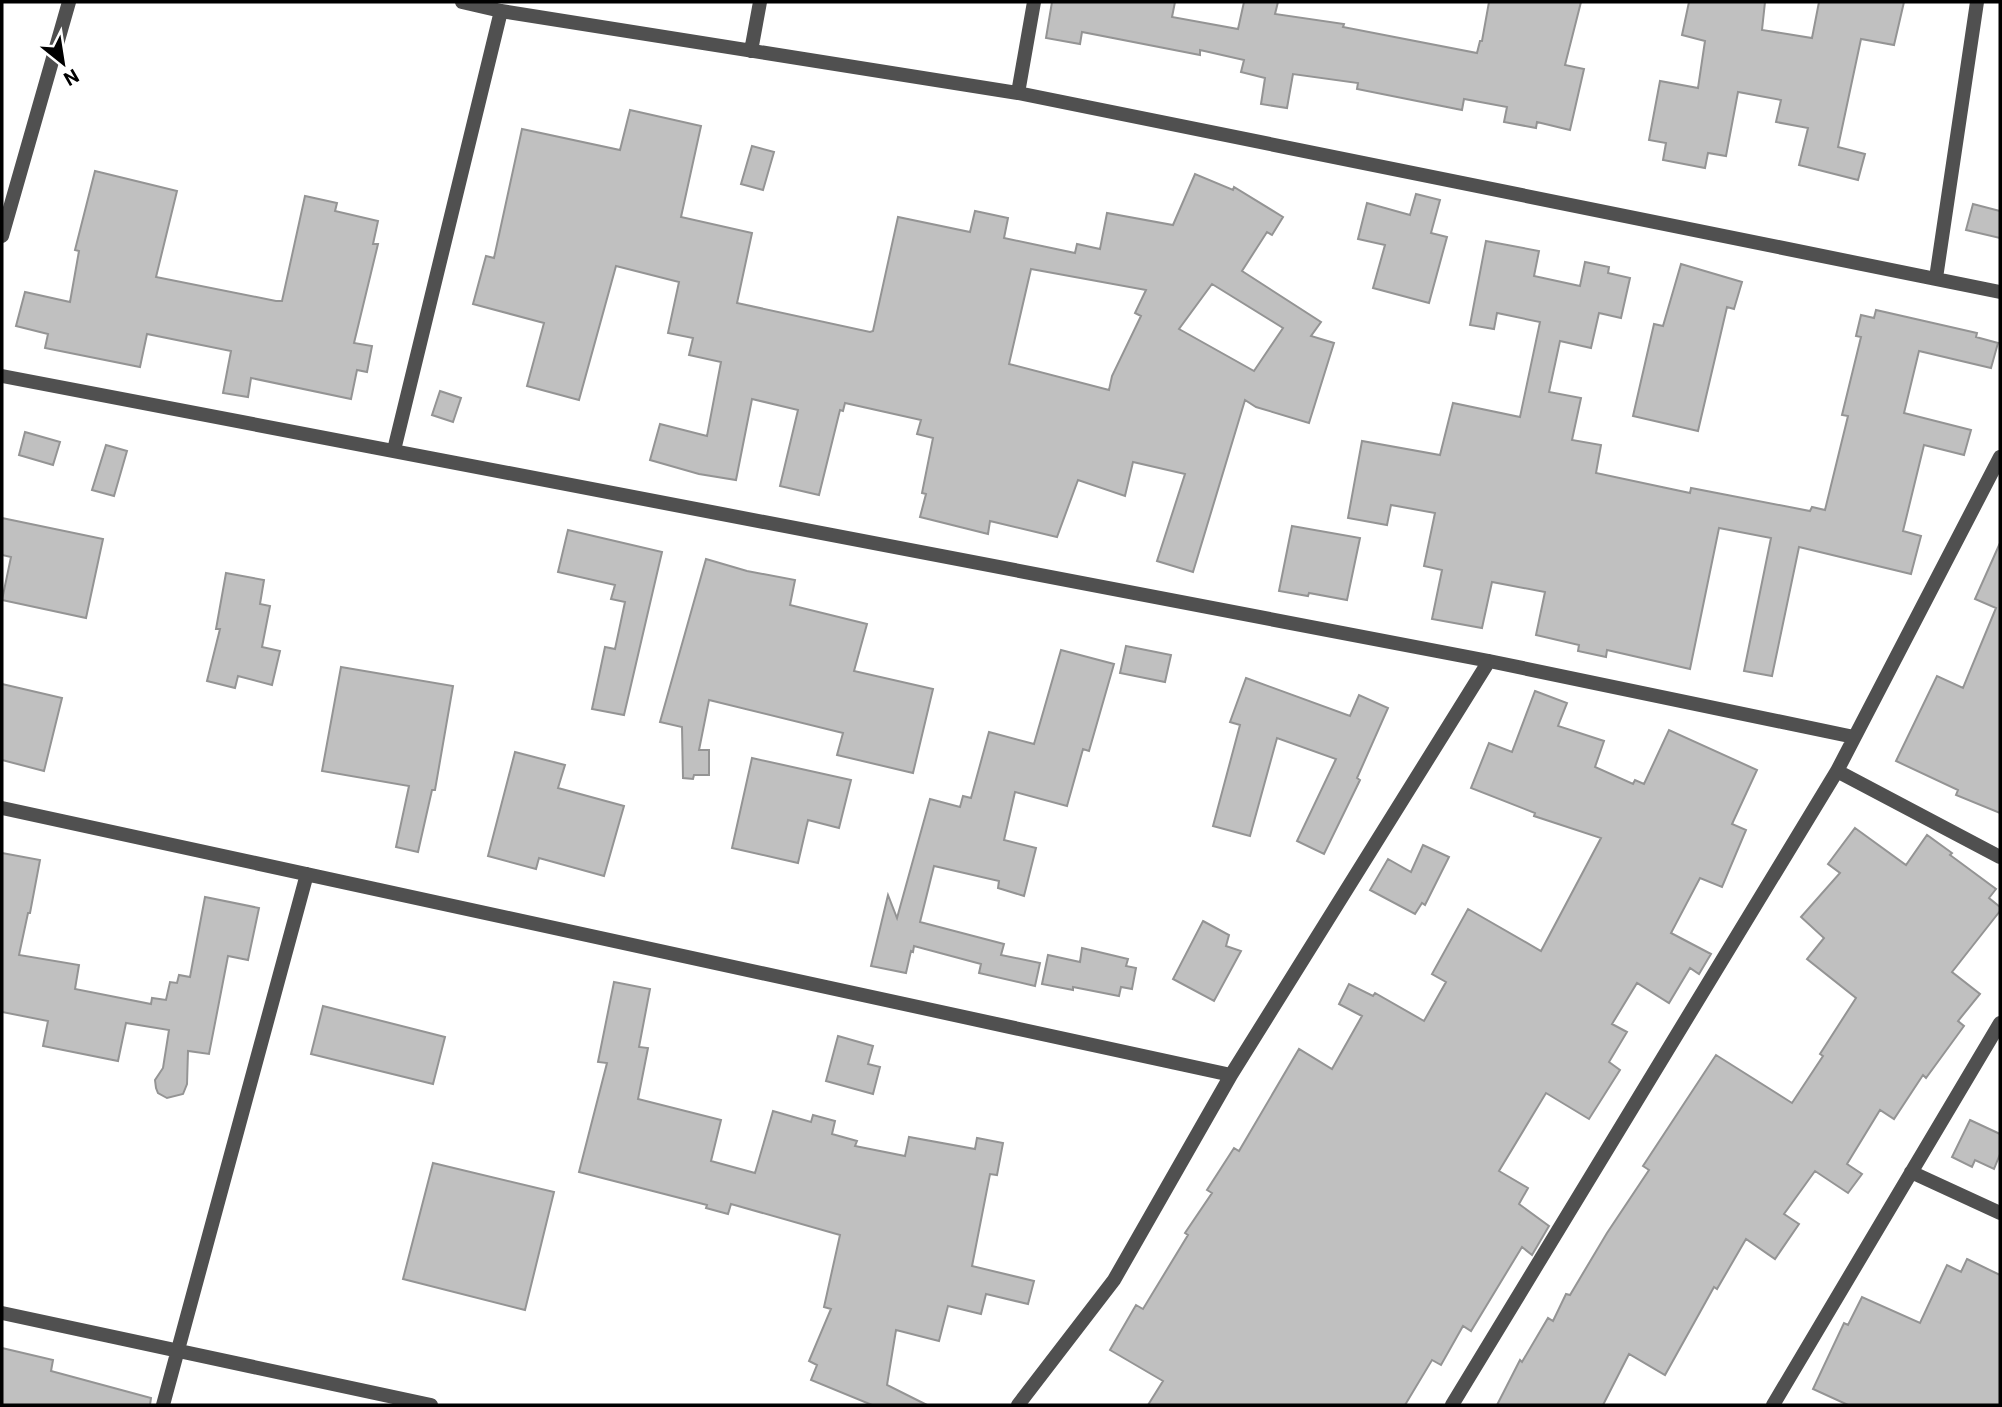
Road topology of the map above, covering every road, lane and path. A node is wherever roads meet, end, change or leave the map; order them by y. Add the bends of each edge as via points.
1 (69, 2) edge
2 (462, 2) edge
3 (760, 2) edge
4 (1034, 2) edge
5 (1977, 2) edge
6 (501, 11) junction
7 (751, 51) junction
8 (1018, 93) junction
9 (2, 236) edge
10 (1936, 278) junction
11 (2000, 292) edge
12 (2, 376) edge
13 (394, 450) junction
14 (2000, 457) edge
15 (1489, 662) junction
16 (1854, 737) junction
17 (1836, 771) junction
18 (2, 808) edge
19 (2000, 857) edge
20 (307, 874) junction
21 (2000, 1023) edge
22 (1231, 1075) junction
23 (1911, 1172) junction
24 (2000, 1213) edge
25 (2, 1313) edge
26 (178, 1351) junction
27 (1780, 1403) edge
28 (163, 1405) edge
29 (432, 1405) edge
30 (1018, 1405) edge
31 (1452, 1405) edge

1 - 9 street
2 - 6 street
3 - 7 street
4 - 8 street
5 - 10 street
6 - 7 street
6 - 13 street
7 - 8 street
8 - 10 street
10 - 11 street
12 - 13 street
13 - 15 street
14 - 16 street
15 - 16 street
15 - 22 street
16 - 17 street
17 - 19 street
17 - 31 street
18 - 20 street
20 - 22 street
20 - 26 street
21 - 23 street
22 - 30 street via 1114,1280
23 - 24 street
23 - 27 street
25 - 26 street
26 - 28 street
26 - 29 street

